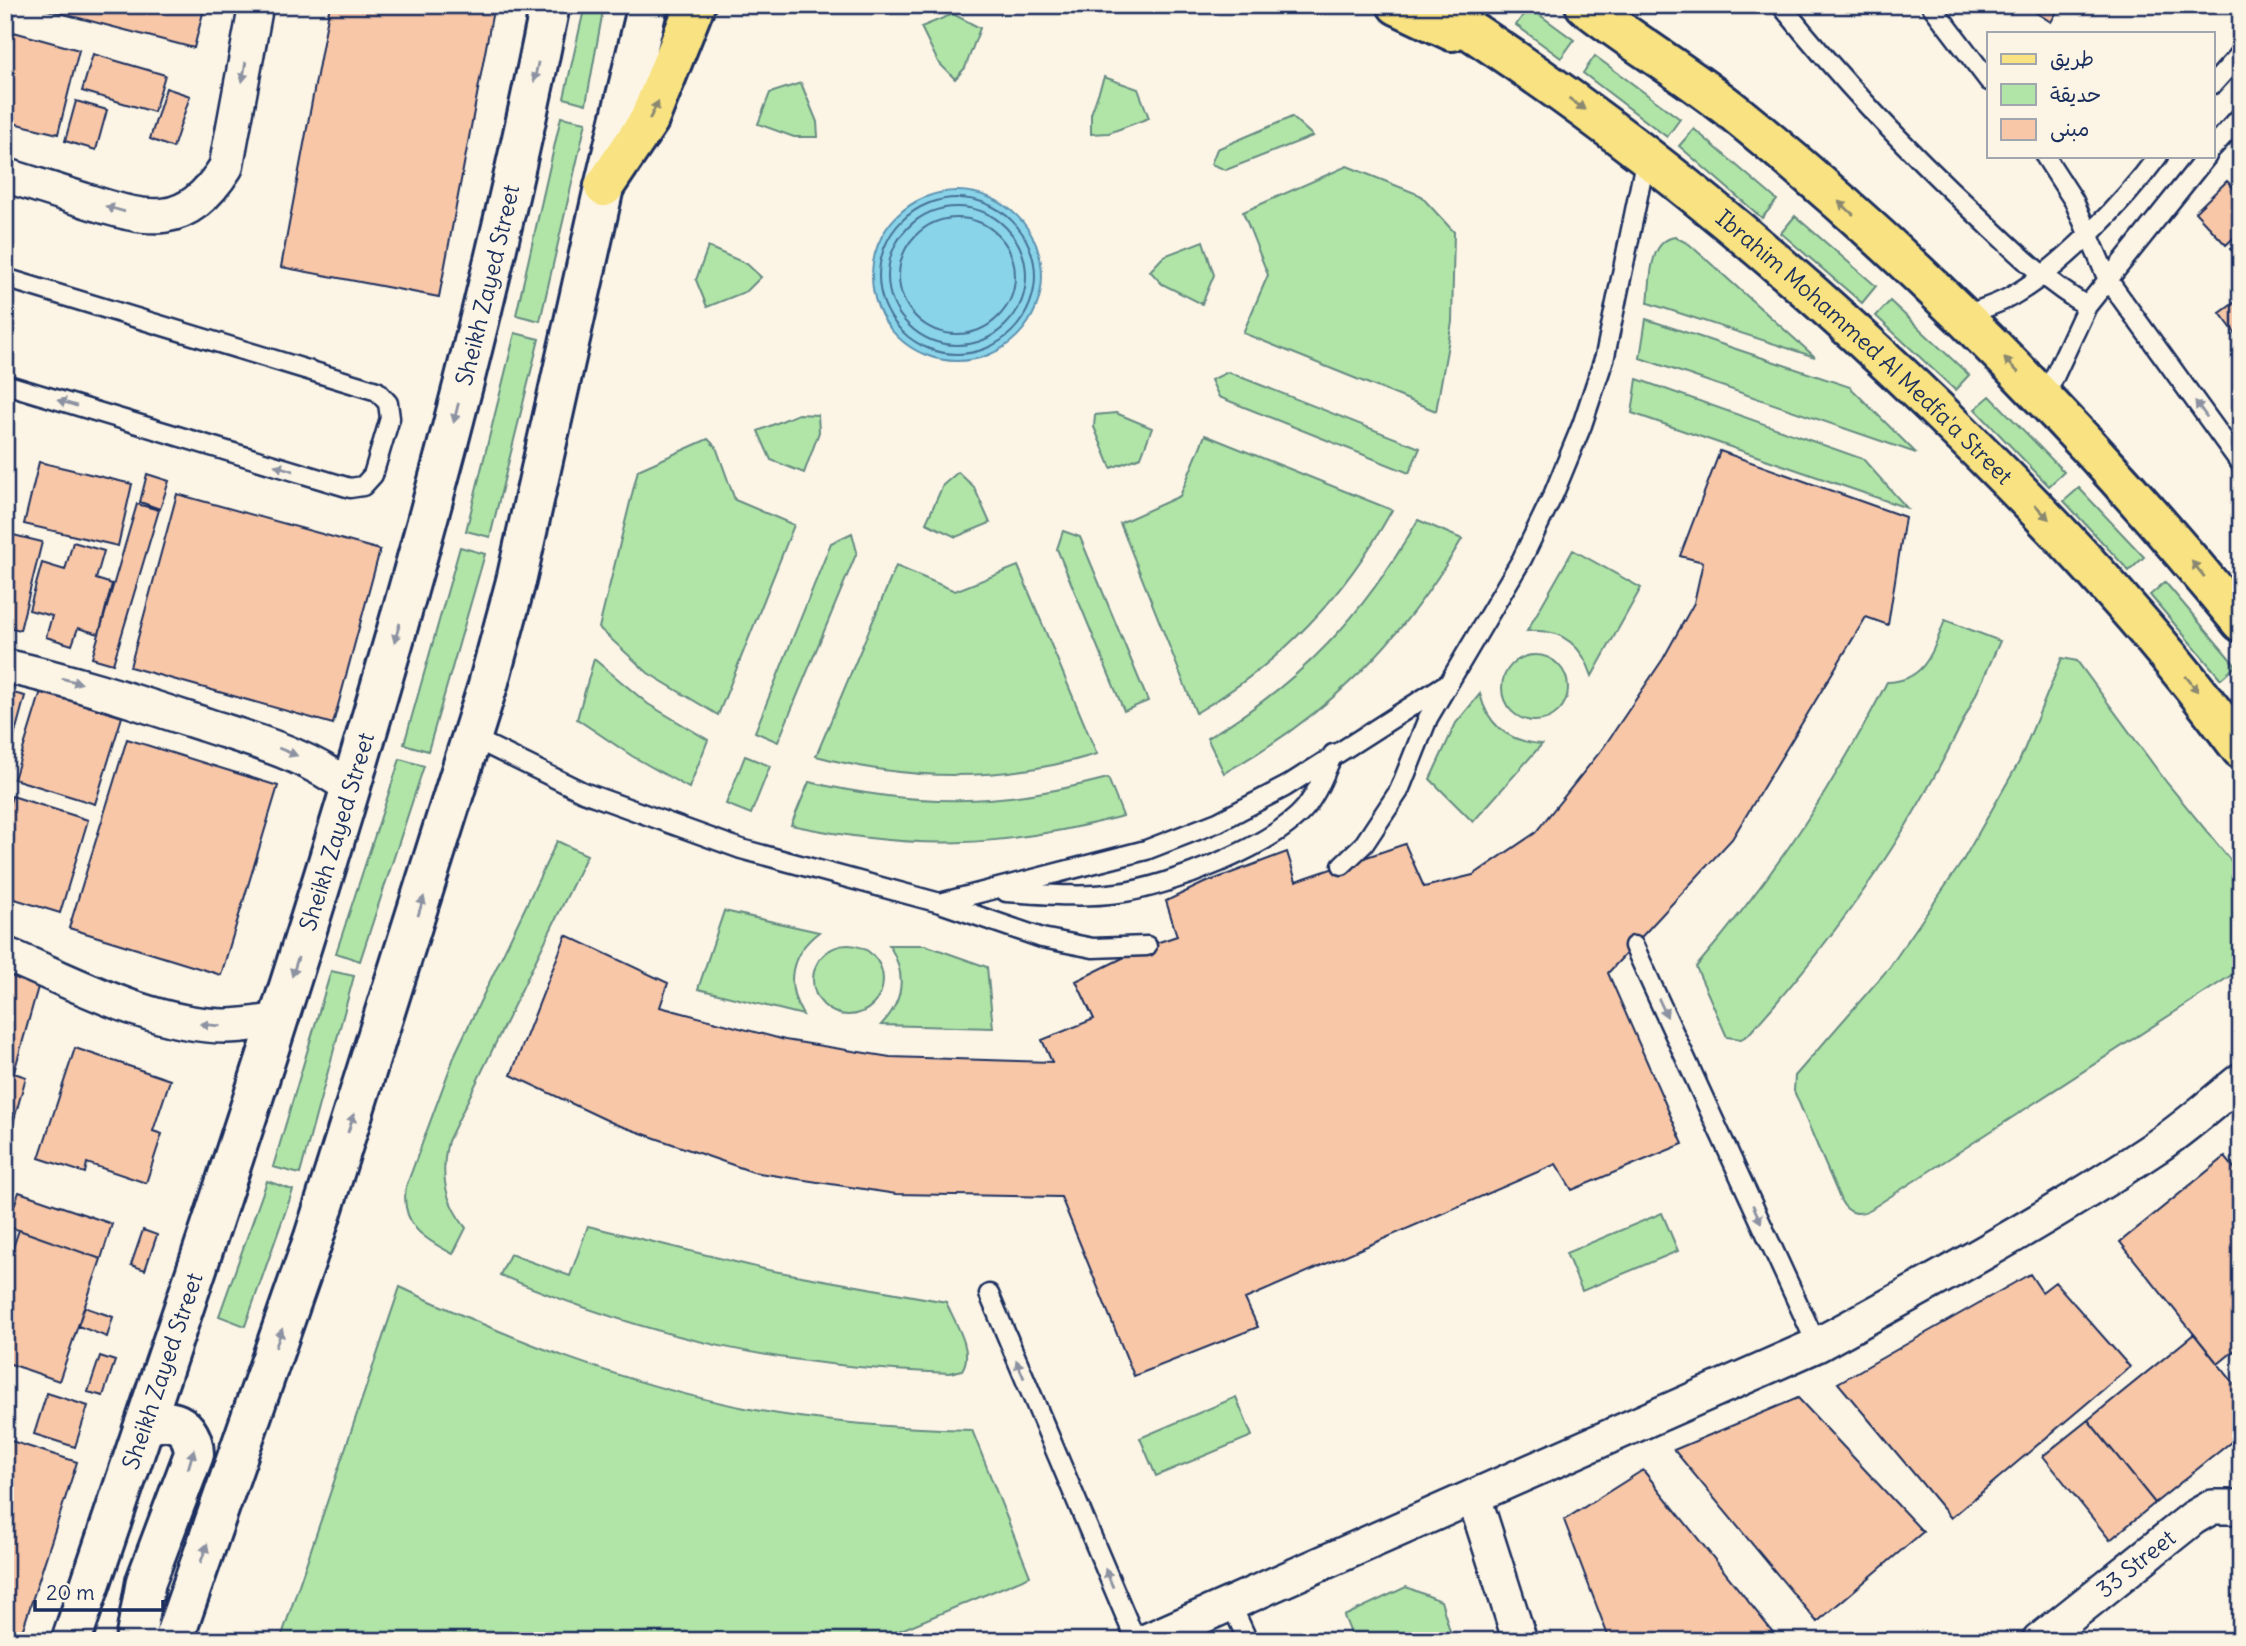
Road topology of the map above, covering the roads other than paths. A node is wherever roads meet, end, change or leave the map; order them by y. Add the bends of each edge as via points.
1 (256, 5) edge
2 (550, 5) edge
3 (649, 5) edge
4 (695, 5) edge
5 (1397, 5) edge
6 (1431, 5) edge
7 (1585, 5) edge
8 (1625, 5) edge
9 (1781, 5) edge
10 (1931, 5) edge
11 (2241, 52) edge
12 (1655, 55) junction
13 (1521, 64) junction
14 (1987, 78) edge
15 (2214, 83) edge
16 (2241, 116) edge
17 (2214, 146) edge
18 (1646, 156) junction
19 (2046, 158) edge
20 (2156, 158) edge
21 (2205, 158) edge
22 (5, 175) edge
23 (604, 187) junction
24 (2088, 235) junction
25 (2040, 275) junction
26 (5, 278) edge
27 (2108, 280) junction
28 (2087, 306) junction
29 (1962, 316) junction
30 (5, 384) edge
31 (2044, 398) junction
32 (2241, 464) edge
33 (2241, 622) edge
34 (5, 666) edge
35 (1446, 684) junction
36 (471, 737) junction
37 (2241, 749) edge
38 (1333, 754) junction
39 (352, 789) junction
40 (1342, 865) dead end
41 (989, 891) junction
42 (940, 903) junction
43 (1147, 946) dead end
44 (1634, 946) dead end
45 (5, 954) edge
46 (278, 1020) junction
47 (2241, 1080) edge
48 (989, 1294) dead end
49 (1817, 1345) junction
50 (143, 1429) junction
51 (1474, 1497) junction
52 (2241, 1507) edge
53 (1231, 1604) junction
54 (71, 1641) edge
55 (135, 1641) edge
56 (173, 1641) edge
57 (1136, 1641) edge
58 (1146, 1641) edge
59 (1248, 1641) edge
60 (1520, 1641) edge
61 (2039, 1641) edge

1 -> 22 street via 226,167 193,205 169,215 144,217
2 -> 39 main road, Sheikh Zayed Street via 473,346
3 - 23 main road
23 -> 4 main road via 649,120
5 - 13 main road
6 - 13 main road, Ibrahim Mohammed Al Medfa'a Street
7 - 12 main road
8 - 12 main road
9 - 25 lane via 1921,162
10 - 14 lane
11 - 15 lane
29 -> 12 main road via 1733,111
13 -> 18 main road, Ibrahim Mohammed Al Medfa'a Street
16 - 17 lane
18 - 35 lane via 1605,356 1582,425 1522,559
18 -> 37 main road, Ibrahim Mohammed Al Medfa'a Street via 1863,338 2036,505 2147,629
19 - 24 lane via 2074,201
20 - 24 lane
21 - 27 lane
23 - 36 main road via 516,581
24 - 25 lane
24 - 27 lane
25 - 28 lane
25 - 29 lane via 2011,297
26 -> 30 lane via 377,391 388,403 390,418 373,475 363,485 350,488
27 - 28 lane
32 -> 27 lane
28 - 31 lane
31 -> 29 main road
33 -> 31 main road via 2112,470
34 -> 39 street via 78,682 266,744 329,771
35 - 38 lane
35 - 40 lane via 1399,791 1364,844
36 - 42 lane via 583,792 741,849
56 -> 36 main road via 318,1225
38 - 41 lane via 1252,806 1182,837
38 - 41 lane via 1322,782 1283,828 1168,882 1094,895
39 -> 46 main road, Sheikh Zayed Street
41 - 42 lane
42 - 43 lane via 1042,938 1093,948
44 -> 49 lane
46 -> 45 street via 197,1024 134,1007
46 - 50 main road, Sheikh Zayed Street
47 - 49 street via 2155,1148 2076,1198
57 -> 48 lane
49 - 51 street
50 - 54 main road, Sheikh Zayed Street
55 -> 50 main road via 146,1581 194,1454 194,1441 178,1423 166,1419
51 - 53 street
51 - 60 street
52 - 61 street, 33 Street via 2213,1507 2193,1518
53 - 58 street
53 - 59 lane

